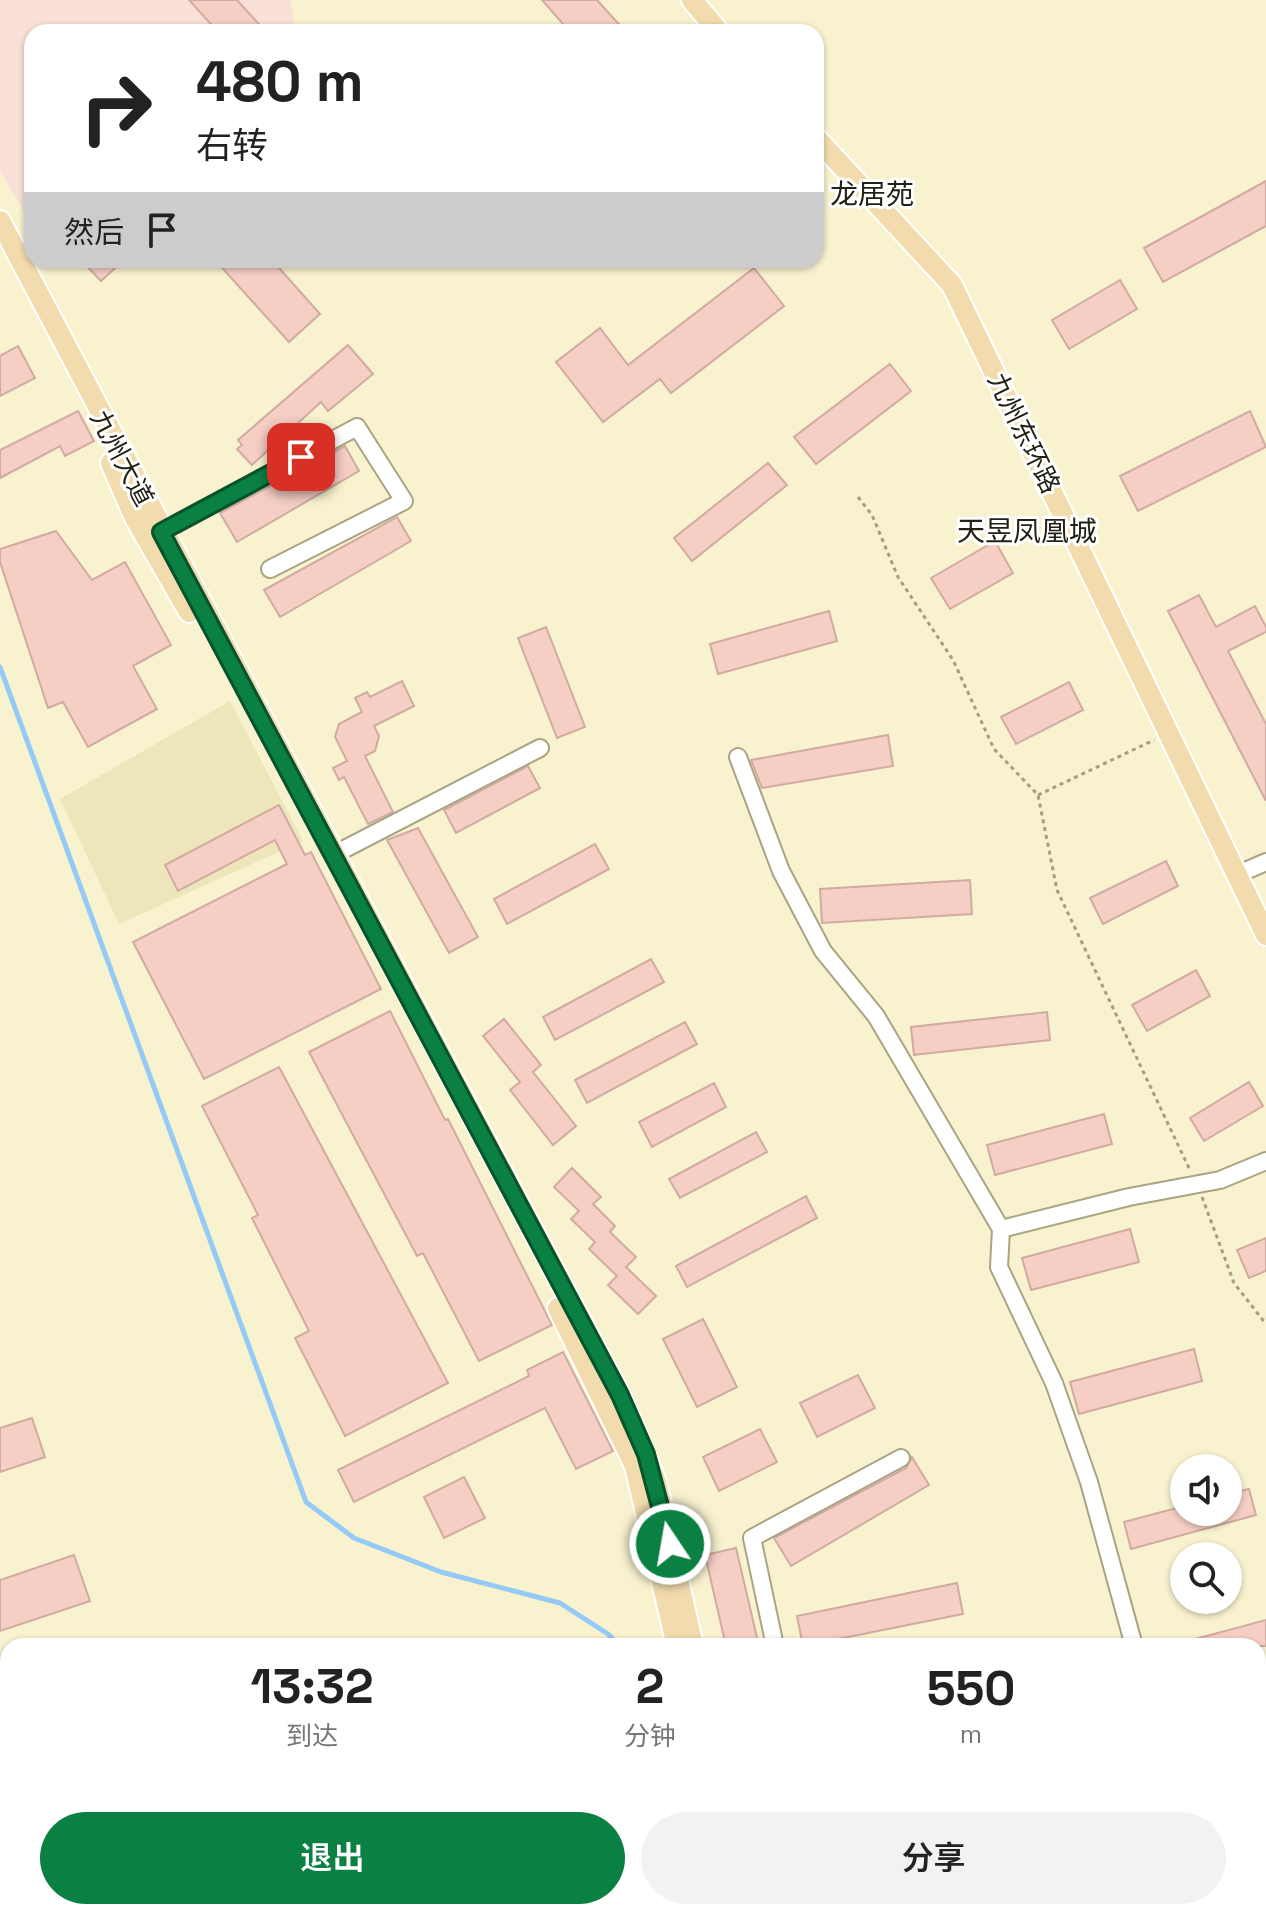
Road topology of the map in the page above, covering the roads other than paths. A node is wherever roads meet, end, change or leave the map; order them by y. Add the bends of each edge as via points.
1 (692, 0) edge
2 (712, 24) edge
3 (824, 147) edge
4 (0, 221) edge
5 (0, 247) edge
6 (24, 267) edge
7 (24, 268) edge
8 (161, 532) junction
9 (270, 569) dead end
10 (540, 748) dead end
11 (738, 757) dead end
12 (333, 855) junction
13 (1266, 862) edge
14 (1236, 875) junction
15 (1266, 935) edge
16 (1266, 1161) edge
17 (1001, 1229) junction
18 (901, 1458) dead end
19 (675, 1638) edge
20 (691, 1638) edge
21 (773, 1638) edge
22 (1132, 1638) edge

1 - 2 main road
3 - 14 main road, 九州东环路 via 952,285
4 - 6 main road, 九州大道
5 - 19 main road via 82,398 135,518 439,1075 594,1379 635,1466
7 - 8 main road, 九州大道
8 - 9 street via 357,427 404,501
8 - 12 main road, 九州大道
10 - 12 street
11 - 17 street via 781,871 823,951 876,1016
12 - 20 main road, 九州大道 via 620,1395 656,1482
13 - 14 street
14 - 15 main road, 九州东环路
16 - 17 street via 1220,1180
17 - 22 street via 999,1267 1054,1383 1089,1482
18 - 21 street via 752,1538

